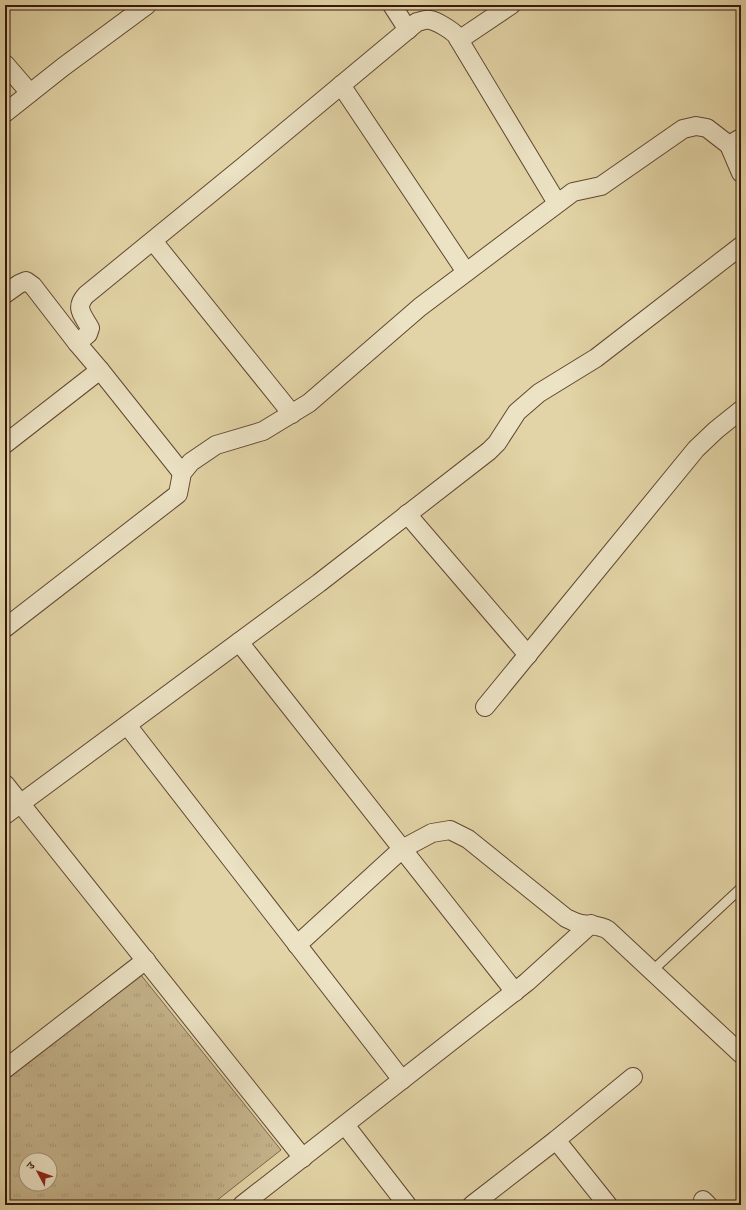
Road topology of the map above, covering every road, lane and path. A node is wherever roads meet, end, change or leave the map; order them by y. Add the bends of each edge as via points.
1 (147, 5) edge
2 (392, 5) edge
3 (511, 5) edge
4 (408, 30) junction
5 (459, 40) junction
6 (5, 64) edge
7 (342, 85) junction
8 (30, 93) junction
9 (5, 113) edge
10 (735, 141) edge
11 (741, 173) edge
12 (558, 203) junction
13 (153, 241) junction
14 (741, 246) edge
15 (466, 272) junction
16 (5, 294) edge
17 (77, 343) junction
18 (100, 370) junction
19 (741, 410) edge
20 (292, 414) junction
21 (5, 444) edge
22 (182, 473) junction
23 (407, 514) junction
24 (5, 628) edge
25 (239, 642) junction
26 (528, 655) junction
27 (485, 707) dead end
28 (127, 725) junction
29 (5, 784) edge
30 (20, 803) junction
31 (5, 815) edge
32 (402, 849) junction
33 (741, 888) edge
34 (591, 924) junction
35 (297, 945) junction
36 (146, 960) junction
37 (652, 971) junction
38 (515, 992) junction
39 (741, 1054) edge
40 (5, 1069) edge
41 (633, 1077) dead end
42 (402, 1080) junction
43 (345, 1125) junction
44 (556, 1140) junction
45 (303, 1158) junction
46 (242, 1205) edge
47 (407, 1205) edge
48 (472, 1205) edge
49 (608, 1205) edge

1 - 8 street
2 - 4 street
3 - 5 street
4 - 5 street via 417,22 432,20 452,31
4 - 7 street
5 - 12 street
6 - 8 street
7 - 13 street
7 - 15 street
8 - 9 street
10 - 11 street
10 - 12 street via 707,128 696,126 683,129 601,186 572,192
12 - 15 street
13 - 17 street via 80,301 79,308 90,328 88,334
13 - 20 street
14 - 23 street via 596,358 540,393 517,412 497,443
15 - 20 street via 420,307 309,403
16 - 17 street via 26,281 33,286
17 - 18 street
18 - 21 street
18 - 22 street
19 - 26 street via 696,449
20 - 22 street via 263,431 216,445 191,462
22 - 24 street via 178,494
23 - 25 street
23 - 26 street
25 - 28 street
25 - 32 street
26 - 27 street
28 - 30 street
28 - 35 street
29 - 30 street
30 - 31 street
30 - 36 street
32 - 34 street via 432,833 450,830 468,838 566,918 578,923
32 - 35 street
32 - 38 street
33 - 37 lane
34 - 37 street via 608,930
34 - 38 street
35 - 42 street
36 - 40 street
36 - 45 street
37 - 39 street
38 - 42 street
41 - 44 street
42 - 43 street
43 - 45 street
43 - 47 street
44 - 48 street
44 - 49 street
45 - 46 street

